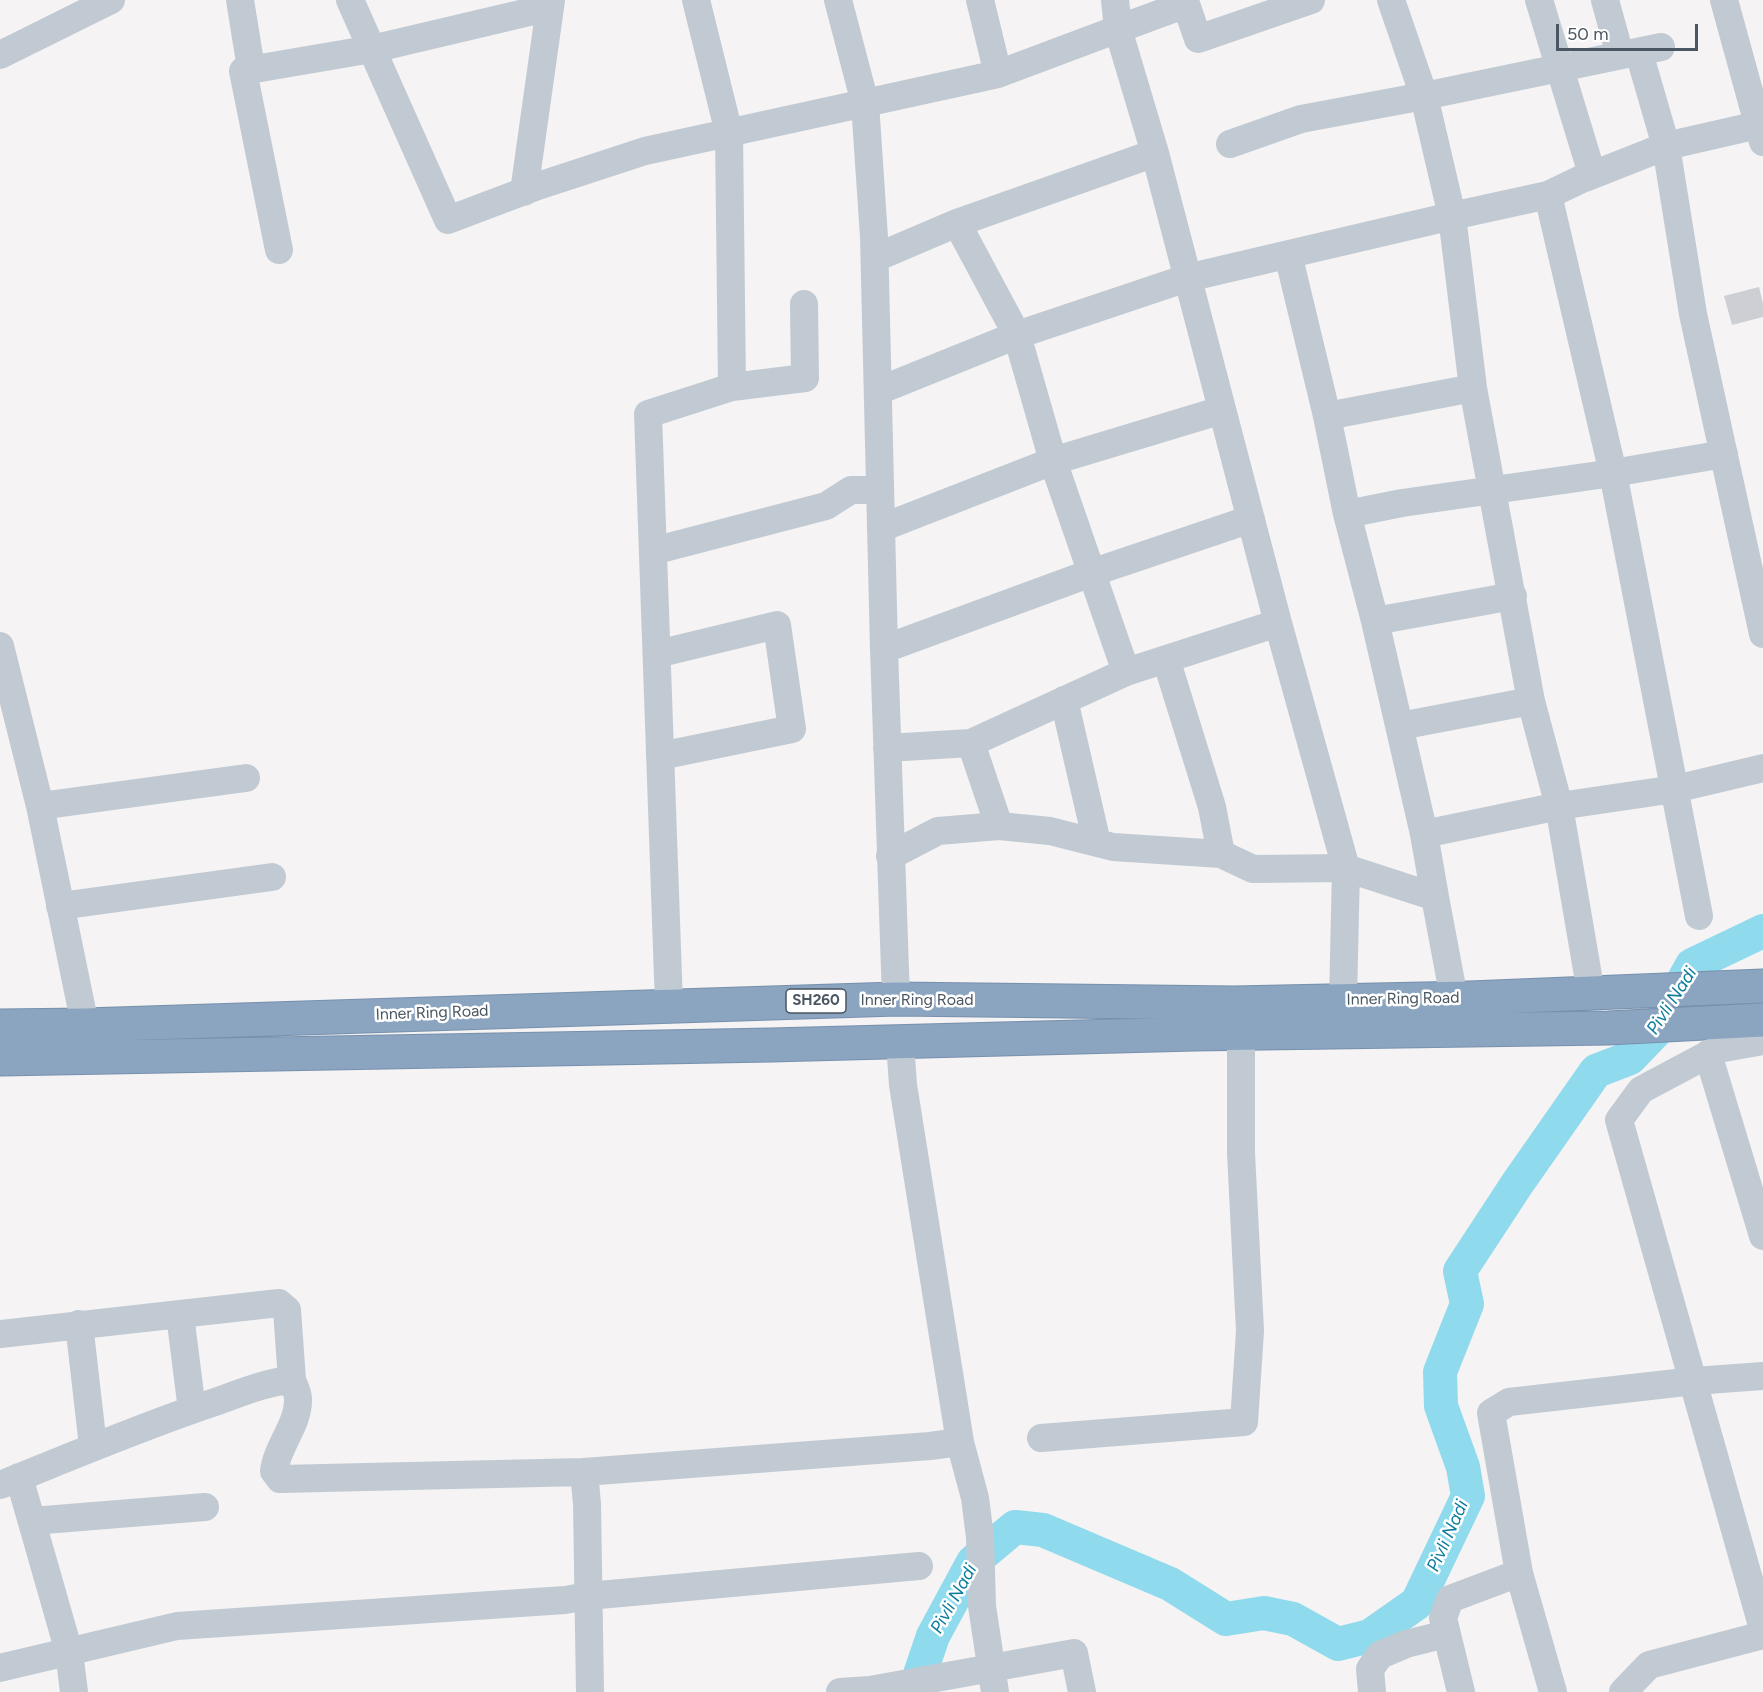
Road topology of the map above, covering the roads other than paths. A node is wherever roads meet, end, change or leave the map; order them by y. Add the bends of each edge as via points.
1 (111, 0) edge
2 (240, 0) edge
3 (350, 0) edge
4 (696, 0) edge
5 (838, 0) edge
6 (980, 0) edge
7 (1115, 0) edge
8 (1311, 0) edge
9 (1391, 0) edge
10 (1539, 0) edge
11 (1605, 0) edge
12 (1724, 0) edge
13 (550, 4) edge
14 (70, 8) edge
15 (1118, 29) junction
16 (372, 49) junction
17 (1641, 55) junction
18 (0, 56) edge
19 (249, 56) dead end
20 (1560, 67) junction
21 (998, 74) junction
22 (1424, 96) junction
23 (865, 103) junction
24 (1762, 130) edge
25 (729, 133) junction
26 (1230, 144) dead end
27 (1666, 146) junction
28 (1155, 153) junction
29 (1586, 178) junction
30 (524, 192) junction
31 (1548, 195) junction
32 (1452, 216) junction
33 (957, 223) junction
34 (279, 250) dead end
35 (1288, 254) junction
36 (875, 258) junction
37 (1187, 278) junction
38 (804, 304) dead end
39 (1017, 335) junction
40 (732, 387) junction
41 (1473, 388) junction
42 (878, 391) junction
43 (1222, 410) junction
44 (1327, 416) junction
45 (1724, 453) junction
46 (1053, 461) junction
47 (1613, 473) junction
48 (880, 490) junction
49 (1492, 491) junction
50 (1347, 514) junction
51 (1251, 519) junction
52 (881, 528) junction
53 (653, 551) junction
54 (1091, 573) junction
55 (1512, 596) junction
56 (1375, 621) junction
57 (1278, 623) junction
58 (1763, 634) edge
59 (0, 646) edge
60 (884, 649) junction
61 (657, 654) junction
62 (1166, 659) junction
63 (1126, 672) junction
64 (1064, 700) junction
65 (1531, 701) junction
66 (1400, 726) junction
67 (971, 743) junction
68 (887, 748) junction
69 (660, 756) junction
70 (1763, 768) edge
71 (246, 778) dead end
72 (1675, 789) junction
73 (40, 806) junction
74 (1559, 806) junction
75 (999, 826) junction
76 (1424, 834) junction
77 (1097, 843) junction
78 (1221, 854) junction
79 (890, 856) junction
80 (1346, 868) junction
81 (272, 876) dead end
82 (1435, 897) junction
83 (60, 906) junction
84 (1700, 916) dead end
85 (1763, 986) edge
86 (1591, 993) junction
87 (1454, 998) junction
88 (896, 999) junction
89 (1343, 1001) junction
90 (669, 1005) junction
91 (1763, 1020) edge
92 (85, 1025) junction
93 (0, 1026) edge
94 (1241, 1034) junction
95 (1705, 1039) junction
96 (1763, 1041) edge
97 (900, 1042) junction
98 (0, 1059) edge
99 (1763, 1236) edge
100 (180, 1315) junction
101 (79, 1324) junction
102 (0, 1334) edge
103 (1763, 1376) edge
104 (292, 1380) junction
105 (1694, 1381) junction
106 (192, 1410) junction
107 (1041, 1438) dead end
108 (960, 1442) junction
109 (93, 1446) junction
110 (584, 1472) junction
111 (10, 1481) edge
112 (205, 1507) dead end
113 (32, 1521) junction
114 (919, 1566) dead end
115 (1519, 1573) junction
116 (588, 1596) junction
117 (1763, 1629) edge
118 (1446, 1634) junction
119 (1763, 1635) edge
120 (69, 1652) junction
121 (0, 1668) edge
122 (993, 1681) edge
123 (74, 1692) edge
124 (590, 1692) edge
125 (840, 1692) edge
126 (1082, 1692) edge
127 (1372, 1692) edge
128 (1461, 1692) edge
129 (1553, 1692) edge
130 (1623, 1692) edge

1 - 14 street
2 - 19 street
3 - 16 street
4 - 25 street
5 - 23 street
6 - 21 street
7 - 15 street
8 - 15 street via 1198,39 1186,4
9 - 22 street
10 - 20 street
11 - 17 street
12 - 24 street
13 - 16 street
13 - 30 street
14 - 18 street
15 - 21 street
15 - 28 street
16 - 30 street via 448,220
16 - 34 street via 243,71
17 - 20 street
17 - 27 street
20 - 22 street
20 - 29 street via 1592,174
21 - 23 street
22 - 26 street via 1301,119
22 - 32 street
23 - 25 street
23 - 36 street
24 - 27 street
25 - 30 street via 645,151
25 - 40 street
27 - 29 street
27 - 45 street via 1693,314
28 - 33 street
28 - 37 street
29 - 31 street
31 - 32 street
31 - 47 street
32 - 35 street
32 - 41 street
33 - 36 street
33 - 39 street
35 - 37 street
35 - 44 street
36 - 42 street
37 - 39 street
37 - 43 street
38 - 40 street via 805,378
39 - 42 street
39 - 46 street
40 - 53 street via 648,414
41 - 44 street
41 - 49 street
42 - 48 street
43 - 46 street
43 - 51 street
44 - 50 street
45 - 47 street
45 - 58 street
46 - 52 street
46 - 54 street
47 - 49 street
47 - 72 street
48 - 52 street
48 - 53 street via 851,490 826,506
49 - 50 street
49 - 55 street
50 - 56 street
51 - 54 street
51 - 57 street
52 - 60 street
53 - 61 street
54 - 60 street
54 - 63 street
55 - 56 street
55 - 65 street
56 - 66 street
57 - 62 street
57 - 80 street
59 - 73 street
60 - 68 street
61 - 69 street
61 - 69 street via 777,625 792,729
62 - 63 street
62 - 78 street via 1212,807
63 - 64 street
64 - 67 street
64 - 77 street
65 - 66 street
65 - 74 street
66 - 76 street
67 - 68 street
67 - 75 street
68 - 79 street
69 - 90 street
70 - 72 street
71 - 73 street
72 - 74 street
72 - 84 street
73 - 83 street
74 - 76 street
74 - 86 street
75 - 77 street via 1050,831
75 - 79 street via 938,831
76 - 82 street
77 - 78 street
78 - 80 street via 1253,869
79 - 88 street
80 - 82 street
80 - 89 street
81 - 83 street
82 - 87 street
83 - 92 street
85 - 86 highway, Inner Ring Road / SH260
86 - 87 highway, Inner Ring Road / SH260
87 - 89 highway, Inner Ring Road / SH260
88 - 89 highway, Inner Ring Road / SH260
88 - 90 highway, Inner Ring Road / SH260
90 - 92 highway, Inner Ring Road / SH260
91 - 95 highway, Inner Ring Road
92 - 93 highway, Inner Ring Road / SH260
94 - 95 highway, Inner Ring Road via 1608,1028
94 - 97 highway, Inner Ring Road
94 - 107 street via 1241,1153 1250,1330 1245,1422
95 - 96 street via 1718,1049
95 - 99 street
95 - 105 street via 1641,1090 1619,1120
97 - 98 highway, Inner Ring Road
97 - 108 street via 903,1085
100 - 101 street
100 - 104 street via 279,1304 287,1310
100 - 106 street
101 - 102 street
101 - 109 street
103 - 105 street
104 - 106 street via 277,1381
104 - 110 street via 298,1396 297,1410 276,1460 274,1471 280,1479
105 - 115 street via 1509,1402 1491,1413
105 - 117 street
106 - 109 street
108 - 110 street
108 - 122 street via 975,1498 982,1606
109 - 111 street
110 - 116 street
111 - 113 street
112 - 113 street
113 - 120 street
114 - 116 street
115 - 118 street via 1450,1599 1443,1618
115 - 129 street
116 - 120 street via 177,1626
116 - 124 street
118 - 127 street via 1380,1655 1370,1669
118 - 128 street
119 - 130 street via 1649,1665
120 - 121 street
120 - 123 street
122 - 125 street via 944,1676
122 - 126 street via 1074,1653

